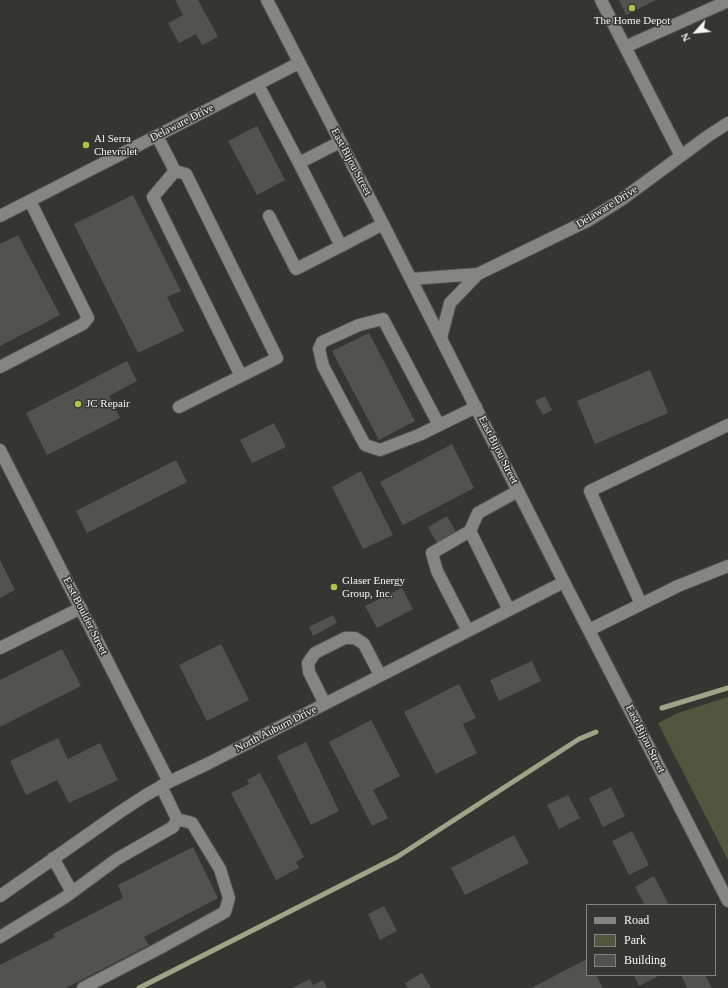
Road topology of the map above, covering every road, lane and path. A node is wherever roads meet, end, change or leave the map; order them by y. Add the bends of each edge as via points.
1 (267, 0) edge
2 (601, 0) edge
3 (728, 1) edge
4 (625, 47) junction
5 (299, 63) junction
6 (258, 85) junction
7 (728, 123) edge
8 (157, 136) junction
9 (340, 142) junction
10 (681, 156) junction
11 (299, 163) junction
12 (175, 171) junction
13 (30, 201) junction
14 (0, 216) edge
15 (269, 216) dead end
16 (383, 224) junction
17 (341, 246) junction
18 (478, 274) junction
19 (411, 279) junction
20 (441, 338) junction
21 (0, 367) edge
22 (241, 376) junction
23 (179, 407) dead end
24 (476, 407) junction
25 (439, 425) junction
26 (728, 425) edge
27 (0, 450) edge
28 (518, 491) junction
29 (470, 531) junction
30 (728, 566) edge
31 (564, 582) junction
32 (640, 604) junction
33 (81, 608) junction
34 (509, 610) junction
35 (589, 630) junction
36 (468, 631) junction
37 (0, 648) edge
38 (380, 675) junction
39 (325, 704) junction
40 (165, 784) junction
41 (177, 819) junction
42 (53, 858) junction
43 (72, 892) junction
44 (0, 896) edge
45 (728, 901) edge
46 (0, 936) edge
47 (83, 988) edge

1 - 5 street, East Bijou Street
2 - 4 street
3 - 4 street
4 - 10 street
5 - 6 street, Delaware Drive
5 - 9 street, East Bijou Street
6 - 8 street, Delaware Drive
6 - 11 street
7 - 10 street, Delaware Drive
8 - 12 street
8 - 13 street, Delaware Drive
9 - 11 street
9 - 16 street, East Bijou Street
10 - 18 street, Delaware Drive via 589,220
11 - 17 street
12 - 22 street via 153,197
12 - 22 street via 186,174 277,358
13 - 14 street, Delaware Drive
13 - 21 street via 88,318 83,324
15 - 17 street via 296,269
16 - 17 street
16 - 19 street, East Bijou Street
18 - 19 street, Delaware Drive
18 - 20 street, Delaware Drive via 450,303
19 - 20 street, East Bijou Street
20 - 24 street, East Bijou Street
22 - 23 street
24 - 25 street
24 - 28 street, East Bijou Street
25 - 25 street via 380,450 365,445 323,366 319,349 322,342 359,325 382,319
26 - 32 street via 590,491
27 - 33 street, East Boulder Street
28 - 29 street via 478,513
28 - 31 street, East Bijou Street
29 - 34 street
29 - 36 street via 432,554 437,571
30 - 32 street
31 - 34 street, North Auburn Drive
31 - 35 street, East Bijou Street
32 - 35 street
33 - 37 street
33 - 40 street, East Boulder Street
34 - 36 street, North Auburn Drive
35 - 45 street, East Bijou Street
36 - 38 street, North Auburn Drive
38 - 39 street, North Auburn Drive
38 - 39 street via 364,644 355,638 345,638 315,654 308,663 309,672
39 - 40 street, North Auburn Drive
40 - 41 street, East Boulder Street
40 - 42 street, North Auburn Drive
41 - 43 street via 173,827 117,859
41 - 47 street via 192,823 220,869 229,898 225,912
42 - 43 street
42 - 44 street, North Auburn Drive
43 - 46 street

